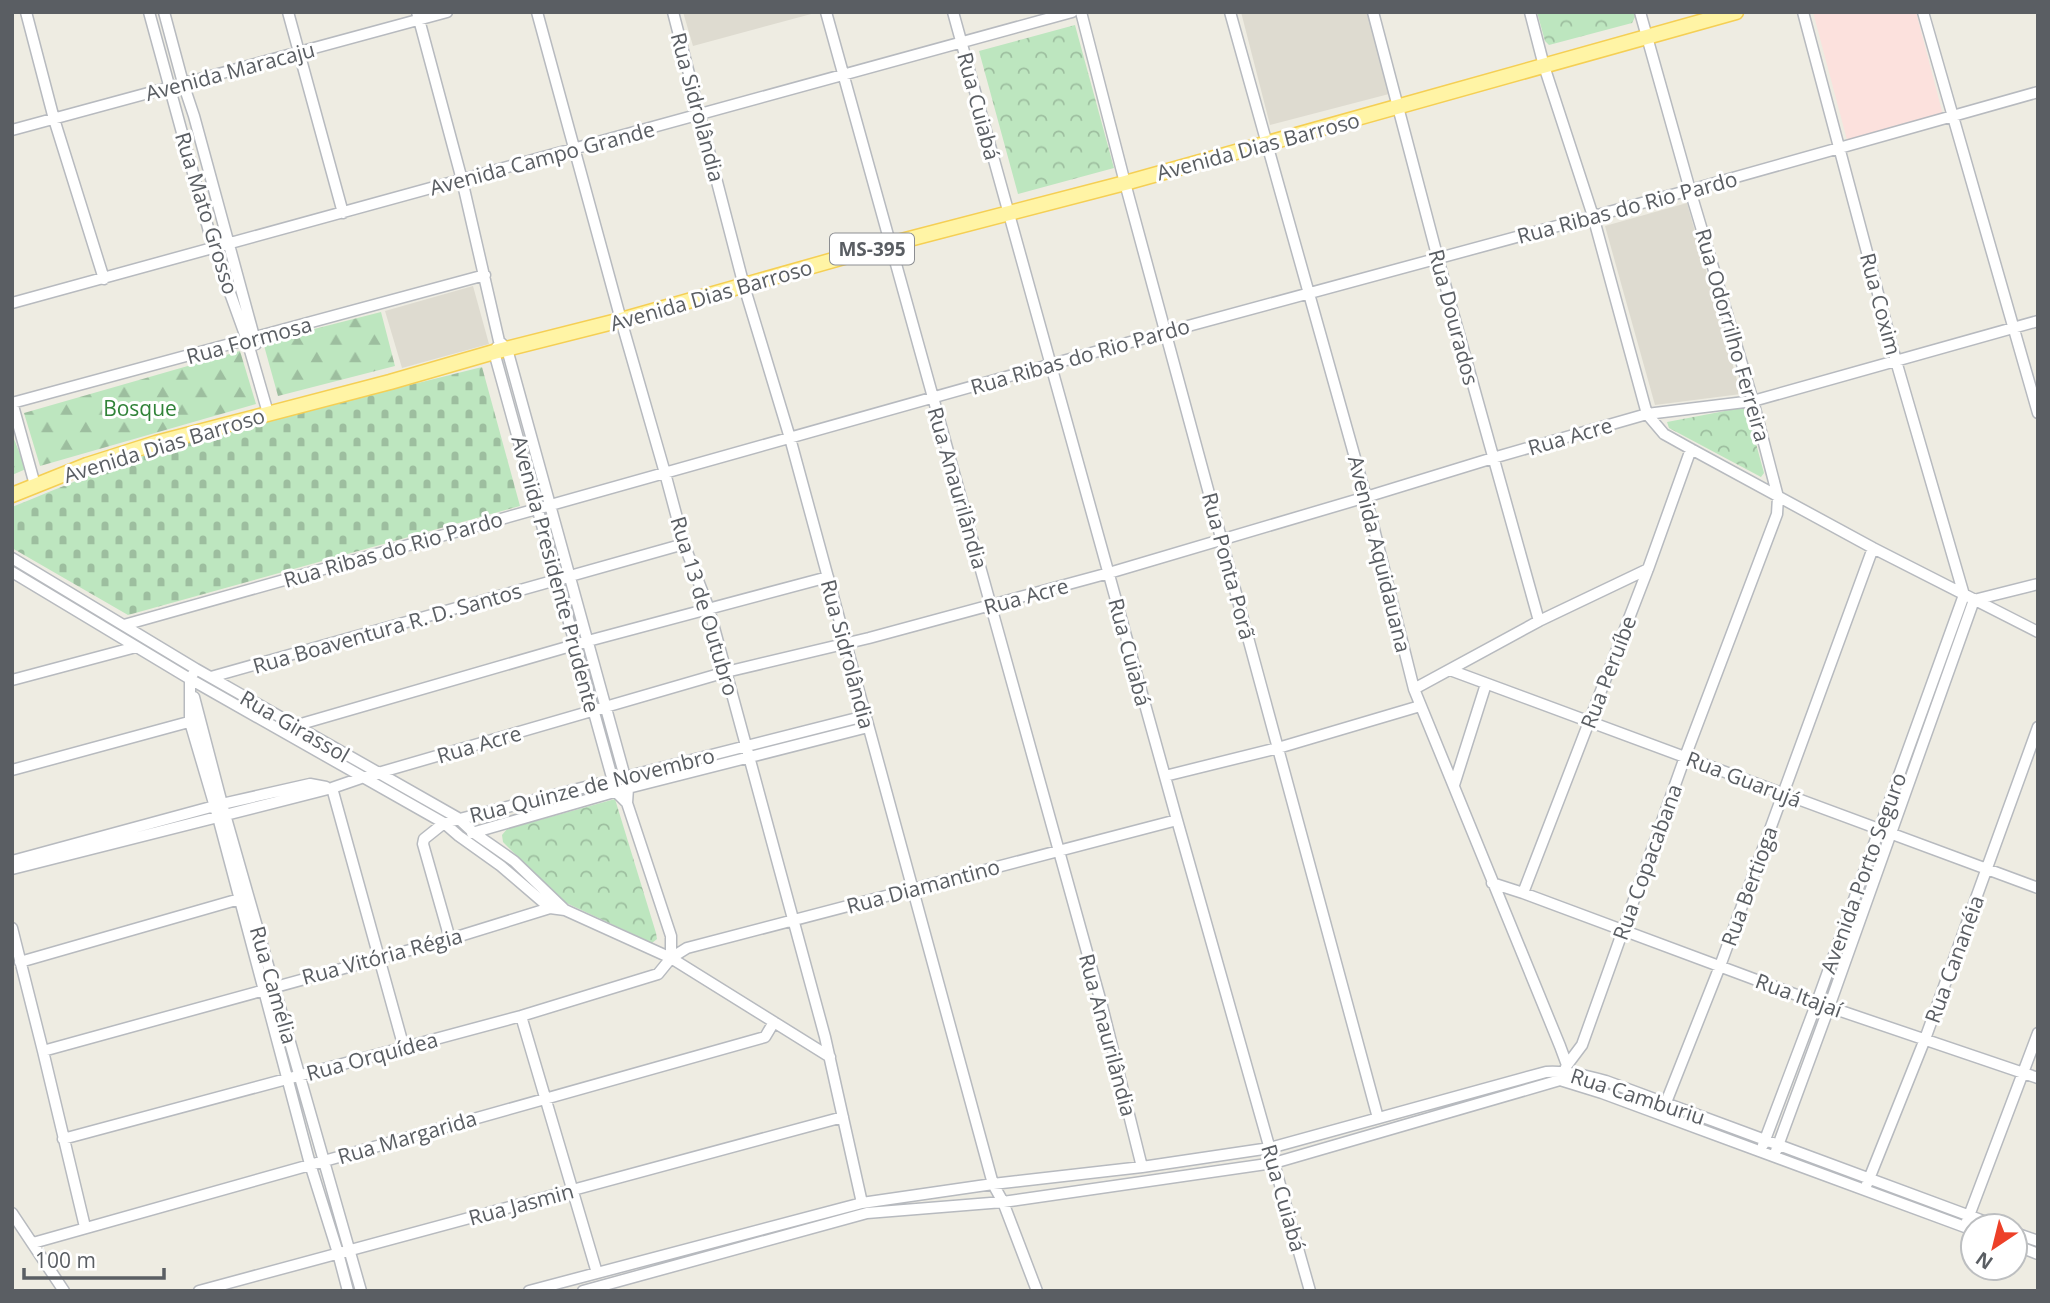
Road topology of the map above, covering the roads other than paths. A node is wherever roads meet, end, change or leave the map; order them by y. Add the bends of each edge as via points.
1 (26, 12) edge
2 (149, 12) edge
3 (164, 12) edge
4 (288, 12) edge
5 (447, 12) edge
6 (537, 12) edge
7 (673, 12) edge
8 (826, 12) edge
9 (953, 12) edge
10 (1072, 12) edge
11 (1081, 12) edge
12 (1230, 12) edge
13 (1373, 12) edge
14 (1530, 12) edge
15 (1640, 12) edge
16 (1736, 12) edge
17 (1803, 12) edge
18 (1923, 12) edge
19 (418, 16) edge
20 (1647, 38) junction
21 (962, 43) junction
22 (299, 52) junction
23 (1544, 66) junction
24 (844, 75) junction
25 (183, 83) junction
26 (170, 87) junction
27 (2038, 92) edge
28 (1398, 107) junction
29 (701, 114) junction
30 (1952, 117) junction
31 (54, 119) junction
32 (12, 130) edge
33 (1265, 143) junction
34 (1839, 149) junction
35 (574, 150) junction
36 (462, 180) junction
37 (1125, 183) junction
38 (1690, 190) junction
39 (1008, 212) junction
40 (343, 213) junction
41 (1593, 216) junction
42 (227, 243) junction
43 (890, 244) junction
44 (213, 246) junction
45 (1438, 259) junction
46 (485, 275) junction
47 (104, 279) junction
48 (744, 286) junction
49 (1309, 293) junction
50 (12, 303) edge
51 (621, 320) junction
52 (2038, 321) edge
53 (2015, 328) junction
54 (1166, 332) junction
55 (251, 339) junction
56 (500, 347) junction
57 (1896, 361) junction
58 (1051, 365) junction
59 (933, 398) junction
60 (1754, 401) junction
61 (12, 403) edge
62 (271, 412) junction
63 (2038, 413) edge
64 (1647, 414) junction
65 (790, 438) junction
66 (1690, 449) junction
67 (1493, 458) junction
68 (665, 472) junction
69 (35, 485) junction
70 (12, 495) edge
71 (1366, 497) junction
72 (1778, 497) junction
73 (544, 507) junction
74 (1222, 540) junction
75 (684, 544) junction
76 (1873, 548) junction
77 (12, 558) edge
78 (1648, 569) junction
79 (12, 572) edge
80 (1109, 573) junction
81 (828, 577) junction
82 (564, 578) junction
83 (2038, 584) edge
84 (1969, 597) junction
85 (990, 605) junction
86 (709, 609) junction
87 (1539, 621) junction
88 (124, 625) junction
89 (2038, 632) edge
90 (588, 641) junction
91 (845, 643) junction
92 (576, 645) junction
93 (136, 647) junction
94 (1450, 670) junction
95 (726, 672) junction
96 (193, 674) junction
97 (211, 677) junction
98 (12, 680) edge
99 (1486, 684) junction
100 (1414, 690) junction
101 (1420, 706) junction
102 (606, 708) junction
103 (594, 712) junction
104 (194, 721) junction
105 (866, 721) junction
106 (1588, 722) junction
107 (294, 726) junction
108 (2038, 727) edge
109 (1278, 748) junction
110 (748, 752) junction
111 (1685, 757) junction
112 (12, 770) edge
113 (377, 773) junction
114 (1165, 776) junction
115 (361, 778) junction
116 (621, 785) junction
117 (1454, 785) junction
118 (332, 788) junction
119 (1782, 794) junction
120 (220, 810) junction
121 (458, 818) junction
122 (1177, 820) junction
123 (444, 823) junction
124 (1878, 830) junction
125 (474, 833) junction
126 (1890, 834) junction
127 (459, 836) junction
128 (1059, 851) junction
129 (12, 861) edge
130 (12, 869) edge
131 (1987, 869) junction
132 (1492, 883) junction
133 (2038, 888) edge
134 (912, 889) junction
135 (1523, 893) junction
136 (244, 898) junction
137 (553, 904) junction
138 (794, 920) junction
139 (12, 928) edge
140 (1622, 931) junction
141 (450, 939) junction
142 (379, 958) junction
143 (671, 958) junction
144 (20, 962) junction
145 (1720, 966) junction
146 (269, 988) junction
147 (1817, 1002) junction
148 (1829, 1007) junction
149 (522, 1016) junction
150 (774, 1023) junction
151 (2038, 1033) edge
152 (1925, 1039) junction
153 (404, 1048) junction
154 (43, 1051) junction
155 (830, 1057) junction
156 (1564, 1072) junction
157 (2024, 1073) junction
158 (294, 1077) junction
159 (2038, 1078) edge
160 (1471, 1093) junction
161 (545, 1098) junction
162 (1475, 1105) junction
163 (1663, 1109) junction
164 (843, 1117) junction
165 (1378, 1118) junction
166 (64, 1139) junction
167 (1765, 1140) junction
168 (1778, 1145) junction
169 (1270, 1148) junction
170 (1761, 1152) junction
171 (1774, 1156) junction
172 (324, 1160) junction
173 (1274, 1163) junction
174 (310, 1164) junction
175 (1142, 1167) junction
176 (993, 1184) junction
177 (1867, 1184) junction
178 (573, 1190) junction
179 (1003, 1202) junction
180 (862, 1203) junction
181 (1973, 1212) edge
182 (12, 1213) edge
183 (1959, 1220) edge
184 (85, 1227) junction
185 (33, 1243) junction
186 (344, 1251) junction
187 (597, 1273) junction
188 (64, 1291) edge
189 (199, 1291) edge
190 (348, 1291) edge
191 (361, 1291) edge
192 (530, 1291) edge
193 (583, 1291) edge
194 (1037, 1291) edge
195 (1310, 1291) edge

1 - 31 street
2 - 26 street, Rua Mato Grosso
3 - 25 street, Rua Mato Grosso
4 - 22 street
5 - 19 street, Avenida Maracaju
6 - 35 street, Rua 13 de Outubro
7 - 29 street, Rua Sidrolândia
8 - 24 street, Rua Anaurilândia
9 - 21 street, Rua Cuiabá
10 - 21 street, Avenida Campo Grande
11 - 37 street, Rua Ponta Porã
12 - 33 street, Avenida Aquidauana
13 - 28 street, Rua Dourados
14 - 23 street
15 - 20 street, Rua Odorrilho Ferreira
16 - 20 main road, Avenida Dias Barroso / MS-395
17 - 34 street, Rua Coxim
18 - 30 street
19 - 22 street, Avenida Maracaju
19 - 36 street, Avenida Presidente Prudente
20 - 23 main road, Avenida Dias Barroso / MS-395
20 - 38 street, Rua Odorrilho Ferreira
21 - 24 street, Avenida Campo Grande
21 - 39 street, Rua Cuiabá
22 - 25 street, Avenida Maracaju
22 - 40 street
23 - 28 main road, Avenida Dias Barroso / MS-395
23 - 41 street
24 - 29 street, Avenida Campo Grande
24 - 43 street, Rua Anaurilândia
25 - 26 street, Avenida Maracaju
25 - 42 street, Rua Mato Grosso
26 - 31 street, Avenida Maracaju
26 - 44 street, Rua Mato Grosso
27 - 30 street, Rua Ribas do Rio Pardo
28 - 33 main road, Avenida Dias Barroso / MS-395
28 - 45 street, Rua Dourados
29 - 35 street, Avenida Campo Grande
29 - 48 street, Rua Sidrolândia
30 - 34 street, Rua Ribas do Rio Pardo
30 - 53 street
31 - 32 street, Avenida Maracaju
31 - 47 street
33 - 37 main road, Avenida Dias Barroso / MS-395
33 - 49 street, Avenida Aquidauana
34 - 38 street, Rua Ribas do Rio Pardo
34 - 57 street, Rua Coxim
35 - 36 street, Avenida Campo Grande
35 - 51 street, Rua 13 de Outubro
36 - 40 street, Avenida Campo Grande
36 - 46 street, Avenida Presidente Prudente
37 - 39 main road, Avenida Dias Barroso / MS-395
37 - 54 street, Rua Ponta Porã
38 - 41 street, Rua Ribas do Rio Pardo
38 - 60 street, Rua Odorrilho Ferreira
39 - 43 main road, Avenida Dias Barroso / MS-395
39 - 58 street, Rua Cuiabá
40 - 42 street, Avenida Campo Grande
41 - 45 street, Rua Ribas do Rio Pardo
41 - 64 street
42 - 44 street, Avenida Campo Grande
42 - 55 street, Rua Mato Grosso
43 - 48 main road, Avenida Dias Barroso / MS-395
43 - 59 street, Rua Anaurilândia
44 - 47 street, Avenida Campo Grande
44 - 55 street, Rua Mato Grosso
45 - 49 street, Rua Ribas do Rio Pardo
45 - 67 street, Rua Dourados
46 - 55 street, Rua Formosa
46 - 56 street, Avenida Presidente Prudente
47 - 50 street, Avenida Campo Grande
48 - 51 main road, Avenida Dias Barroso / MS-395
48 - 65 street, Rua Sidrolândia
49 - 54 street, Rua Ribas do Rio Pardo
49 - 71 street, Avenida Aquidauana
51 - 56 main road, Avenida Dias Barroso / MS-395
51 - 68 street, Rua 13 de Outubro
52 - 53 street, Rua Acre
53 - 57 street, Rua Acre
53 - 63 street
54 - 58 street, Rua Ribas do Rio Pardo
54 - 74 street, Rua Ponta Porã
55 - 61 street, Rua Formosa
55 - 62 street, Rua Mato Grosso
56 - 62 main road, Avenida Dias Barroso / MS-395 via 390,382
56 - 73 street, Avenida Presidente Prudente
57 - 60 street, Rua Acre
57 - 84 street, Rua Coxim
58 - 59 street, Rua Ribas do Rio Pardo
58 - 80 street, Rua Cuiabá
59 - 65 street, Rua Ribas do Rio Pardo
59 - 85 street, Rua Anaurilândia
60 - 64 street, Rua Acre
60 - 72 street, Rua Odorrilho Ferreira
61 - 69 street
62 - 69 main road, Avenida Dias Barroso / MS-395 via 156,443
64 - 66 street via 1664,434
64 - 67 street, Rua Acre
65 - 68 street, Rua Ribas do Rio Pardo
65 - 81 street, Rua Sidrolândia
66 - 72 street
66 - 78 street, Rua Peruíbe
67 - 71 street, Rua Acre
67 - 87 street, Rua Dourados
68 - 73 street, Rua Ribas do Rio Pardo
68 - 75 street, Rua 13 de Outubro
69 - 70 main road, Avenida Dias Barroso / MS-395
71 - 74 street, Rua Acre
71 - 100 street, Avenida Aquidauana
72 - 76 street
72 - 111 street, Rua Copacabana via 1777,514
73 - 82 street, Avenida Presidente Prudente
73 - 88 street, Rua Ribas do Rio Pardo
74 - 80 street, Rua Acre
74 - 109 street, Rua Ponta Porã
75 - 82 street, Rua Boaventura R. D. Santos
75 - 86 street, Rua 13 de Outubro
76 - 84 street
76 - 119 street, Rua Bertioga
77 - 88 street, Rua Girassol
78 - 87 street
78 - 106 street, Rua Peruíbe
79 - 93 street, Rua Girassol
80 - 85 street, Rua Acre
80 - 114 street, Rua Cuiabá
81 - 86 street
81 - 91 street, Rua Sidrolândia
82 - 90 street, Avenida Presidente Prudente
82 - 92 street, Avenida Presidente Prudente
82 - 97 street, Rua Boaventura R. D. Santos
83 - 84 street
84 - 89 street
84 - 124 street, Avenida Porto Seguro
84 - 126 street, Avenida Porto Seguro
85 - 91 street, Rua Acre
85 - 128 street, Rua Anaurilândia
86 - 90 street
86 - 95 street, Rua 13 de Outubro
87 - 94 street
88 - 96 street, Rua Girassol
90 - 92 street
90 - 102 street, Avenida Presidente Prudente
91 - 95 street, Rua Acre
91 - 105 street, Rua Sidrolândia
92 - 103 street, Avenida Presidente Prudente
92 - 107 street
93 - 96 street, Rua Girassol
93 - 98 street
94 - 99 street, Rua Guarujá
94 - 100 street
95 - 102 street, Rua Acre
95 - 110 street, Rua 13 de Outubro
96 - 97 street, Rua Girassol
96 - 104 street
96 - 115 street, Rua Girassol
97 - 107 street, Rua Girassol
99 - 106 street, Rua Guarujá
99 - 117 street
100 - 101 street, Avenida Aquidauana
101 - 109 street
101 - 117 street, Avenida Aquidauana
102 - 103 street, Rua Acre
102 - 116 street, Avenida Presidente Prudente
103 - 113 street, Rua Acre
103 - 116 street, Avenida Presidente Prudente
104 - 112 street
104 - 120 street
105 - 110 street, Rua Quinze de Novembro
105 - 134 street, Rua Sidrolândia
106 - 111 street, Rua Guarujá
106 - 135 street, Rua Peruíbe
107 - 113 street, Rua Girassol
108 - 131 street, Rua Cananéia
109 - 114 street
109 - 165 street, Rua Ponta Porã
110 - 116 street, Rua Quinze de Novembro
110 - 138 street, Rua 13 de Outubro
111 - 119 street, Rua Guarujá
111 - 140 street, Rua Copacabana
113 - 115 street, Rua Acre
113 - 121 street, Rua Girassol
114 - 122 street, Rua Cuiabá
115 - 118 street, Rua Acre
115 - 123 street, Rua Girassol
116 - 121 street, Rua Quinze de Novembro
116 - 125 street, Rua Quinze de Novembro
116 - 143 street, Avenida Presidente Prudente via 671,936
117 - 132 street, Avenida Aquidauana
118 - 120 street, Rua Acre
118 - 142 street
119 - 124 street, Rua Guarujá
119 - 145 street, Rua Bertioga
120 - 129 street
120 - 130 street, Rua Acre
120 - 136 street
121 - 123 street, Rua Quinze de Novembro
121 - 125 street, Rua Girassol
122 - 128 street, Rua Diamantino
122 - 169 street, Rua Cuiabá
123 - 127 street, Rua Girassol
123 - 141 street, Rua Quinze de Novembro via 423,844
124 - 126 street, Rua Guarujá
124 - 147 street, Avenida Porto Seguro
125 - 127 street, Rua Quinze de Novembro
125 - 137 street, Rua Girassol via 514,862
126 - 131 street, Rua Guarujá
126 - 148 street, Avenida Porto Seguro
127 - 137 street, Rua Girassol
128 - 134 street, Rua Diamantino
128 - 175 street, Rua Anaurilândia
131 - 133 street, Rua Guarujá
131 - 152 street, Rua Cananéia
132 - 135 street, Rua Itajaí
132 - 156 street, Avenida Aquidauana via 1560,1046
134 - 138 street, Rua Diamantino
134 - 176 street, Rua Sidrolândia
135 - 140 street, Rua Itajaí
136 - 144 street
136 - 146 street
137 - 141 street, Rua Vitória Régia
137 - 143 street
138 - 143 street, Rua Diamantino via 687,948
138 - 155 street, Rua 13 de Outubro
139 - 144 street
140 - 145 street, Rua Itajaí
140 - 156 street, Rua Copacabana via 1582,1045
141 - 142 street, Rua Vitória Régia
142 - 146 street, Rua Vitória Régia
142 - 153 street
143 - 149 street, Rua Orquídea via 659,974
143 - 150 street
144 - 154 street
145 - 147 street, Rua Itajaí
145 - 163 street, Rua Bertioga
146 - 154 street, Rua Vitória Régia
146 - 158 street
147 - 148 street, Rua Itajaí
147 - 167 street, Avenida Porto Seguro
148 - 152 street, Rua Itajaí
148 - 168 street, Avenida Porto Seguro
149 - 153 street, Rua Orquídea
149 - 161 street
150 - 155 street
150 - 161 street, Rua Margarida via 765,1037
151 - 157 street
152 - 157 street, Rua Itajaí
152 - 177 street, Rua Cananéia
153 - 158 street, Rua Orquídea
154 - 166 street
155 - 164 street, Rua 13 de Outubro
156 - 160 street, Rua Camburiu via 1546,1072
156 - 162 street, Rua Camburiu
156 - 163 street, Rua Camburiu via 1606,1082
157 - 159 street, Rua Itajaí
157 - 181 street
158 - 166 street, Rua Orquídea
158 - 172 street
158 - 174 street
160 - 162 street
160 - 165 street, Rua Camburiu
161 - 172 street, Rua Margarida
161 - 178 street
162 - 173 street, Rua Camburiu
163 - 167 street, Rua Camburiu
163 - 170 street, Rua Camburiu
164 - 178 street, Rua Jasmin
164 - 180 street, Rua 13 de Outubro
165 - 169 street, Rua Camburiu
166 - 184 street
167 - 168 street, Rua Camburiu
167 - 170 street, Avenida Porto Seguro
168 - 171 street, Avenida Porto Seguro
168 - 177 street, Rua Camburiu
169 - 173 street, Rua Cuiabá
169 - 175 street, Rua Camburiu
170 - 171 street, Rua Camburiu
171 - 177 street, Rua Camburiu
172 - 174 street, Rua Margarida
172 - 186 street
173 - 179 street, Rua Camburiu
173 - 195 street, Rua Cuiabá
174 - 184 street, Rua Margarida
174 - 186 street
175 - 176 street, Rua Camburiu
176 - 179 street, Rua Sidrolândia
176 - 180 street, Rua Camburiu
177 - 183 street, Rua Camburiu
178 - 186 street, Rua Jasmin
178 - 187 street
179 - 193 street, Rua Camburiu via 867,1213
179 - 194 street, Rua Sidrolândia
180 - 187 street, Rua Camburiu
182 - 185 street
184 - 185 street, Rua Margarida
185 - 188 street
186 - 189 street, Rua Jasmin
186 - 190 street
186 - 191 street
187 - 192 street, Rua Camburiu

